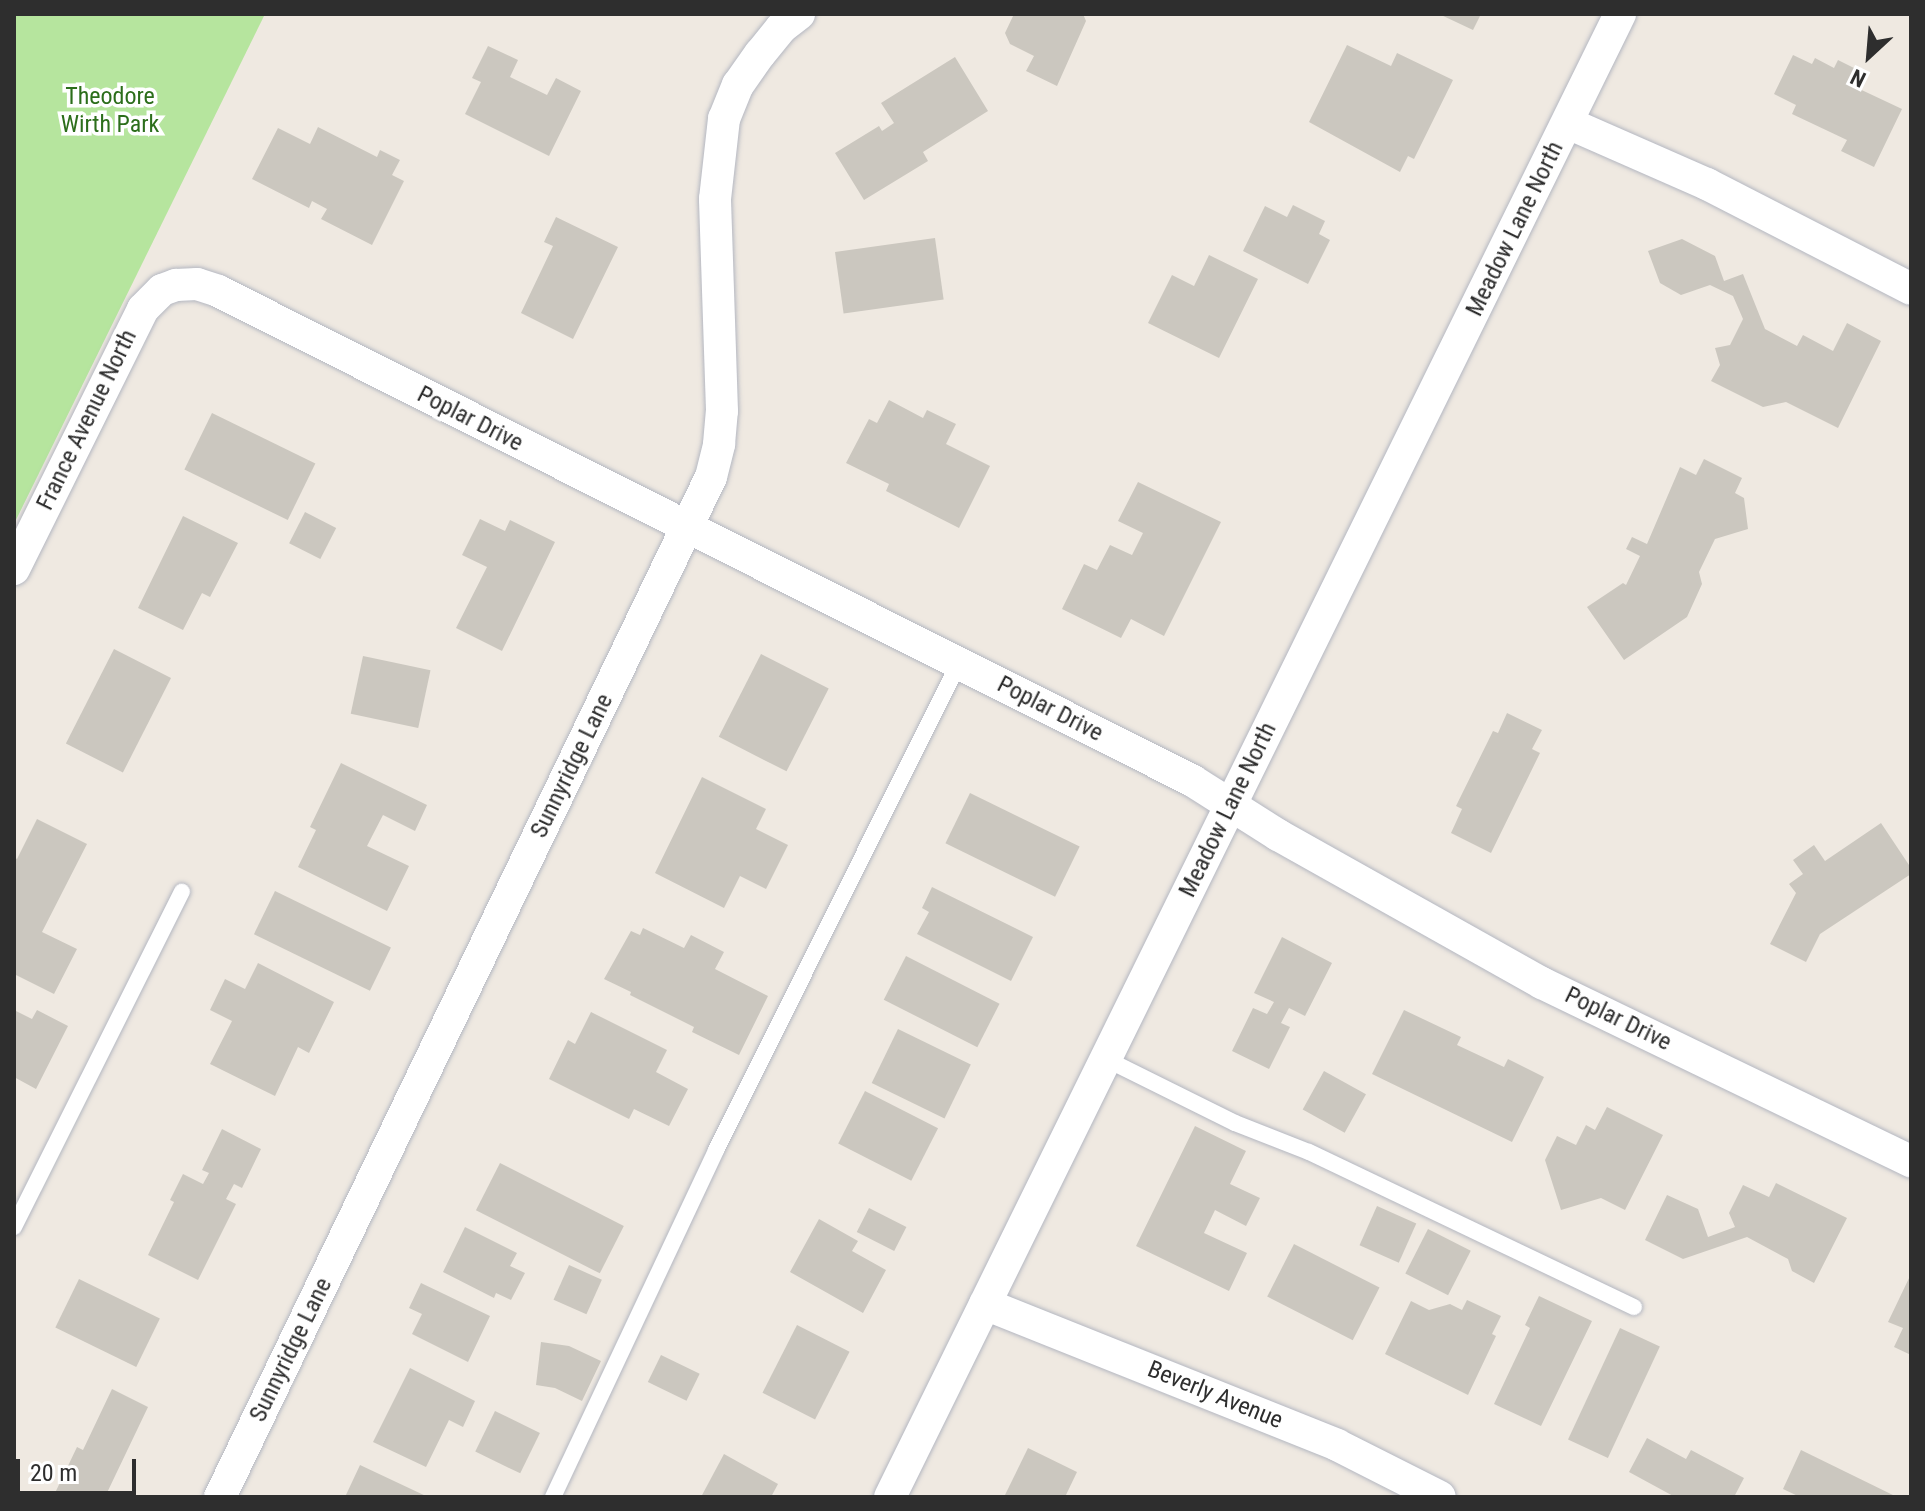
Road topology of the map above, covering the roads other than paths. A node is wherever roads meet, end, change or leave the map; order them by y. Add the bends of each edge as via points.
1 (799, 14) edge
2 (1620, 14) edge
3 (1568, 123) junction
4 (176, 285) joint
5 (1911, 289) edge
6 (687, 528) junction
7 (14, 569) edge
8 (959, 663) junction
9 (1231, 805) junction
10 (182, 892) dead end
11 (1106, 1059) junction
12 (1911, 1161) edge
13 (14, 1227) edge
14 (985, 1304) junction
15 (1634, 1307) dead end
16 (220, 1497) edge
17 (553, 1497) edge
18 (890, 1497) edge
19 (1440, 1497) edge

1 - 6 street, Sunnyridge Lane via 760,54 738,85 724,119 715,199 722,411 711,477
2 - 3 street, Meadow Lane North
3 - 5 street, Meadow Lane North via 1707,184
3 - 9 street, Meadow Lane North
4 - 6 street, Poplar Drive via 218,291
4 - 7 street, France Avenue North via 162,290 136,321
6 - 8 street, Poplar Drive
6 - 16 street, Sunnyridge Lane
8 - 9 street, Poplar Drive
8 - 17 lane via 716,1150
9 - 11 street, Meadow Lane North
9 - 12 street, Poplar Drive via 1542,983
10 - 13 lane
11 - 14 street, Meadow Lane North
11 - 15 lane
14 - 18 street, Meadow Lane North
14 - 19 street, Beverly Avenue via 1337,1445

